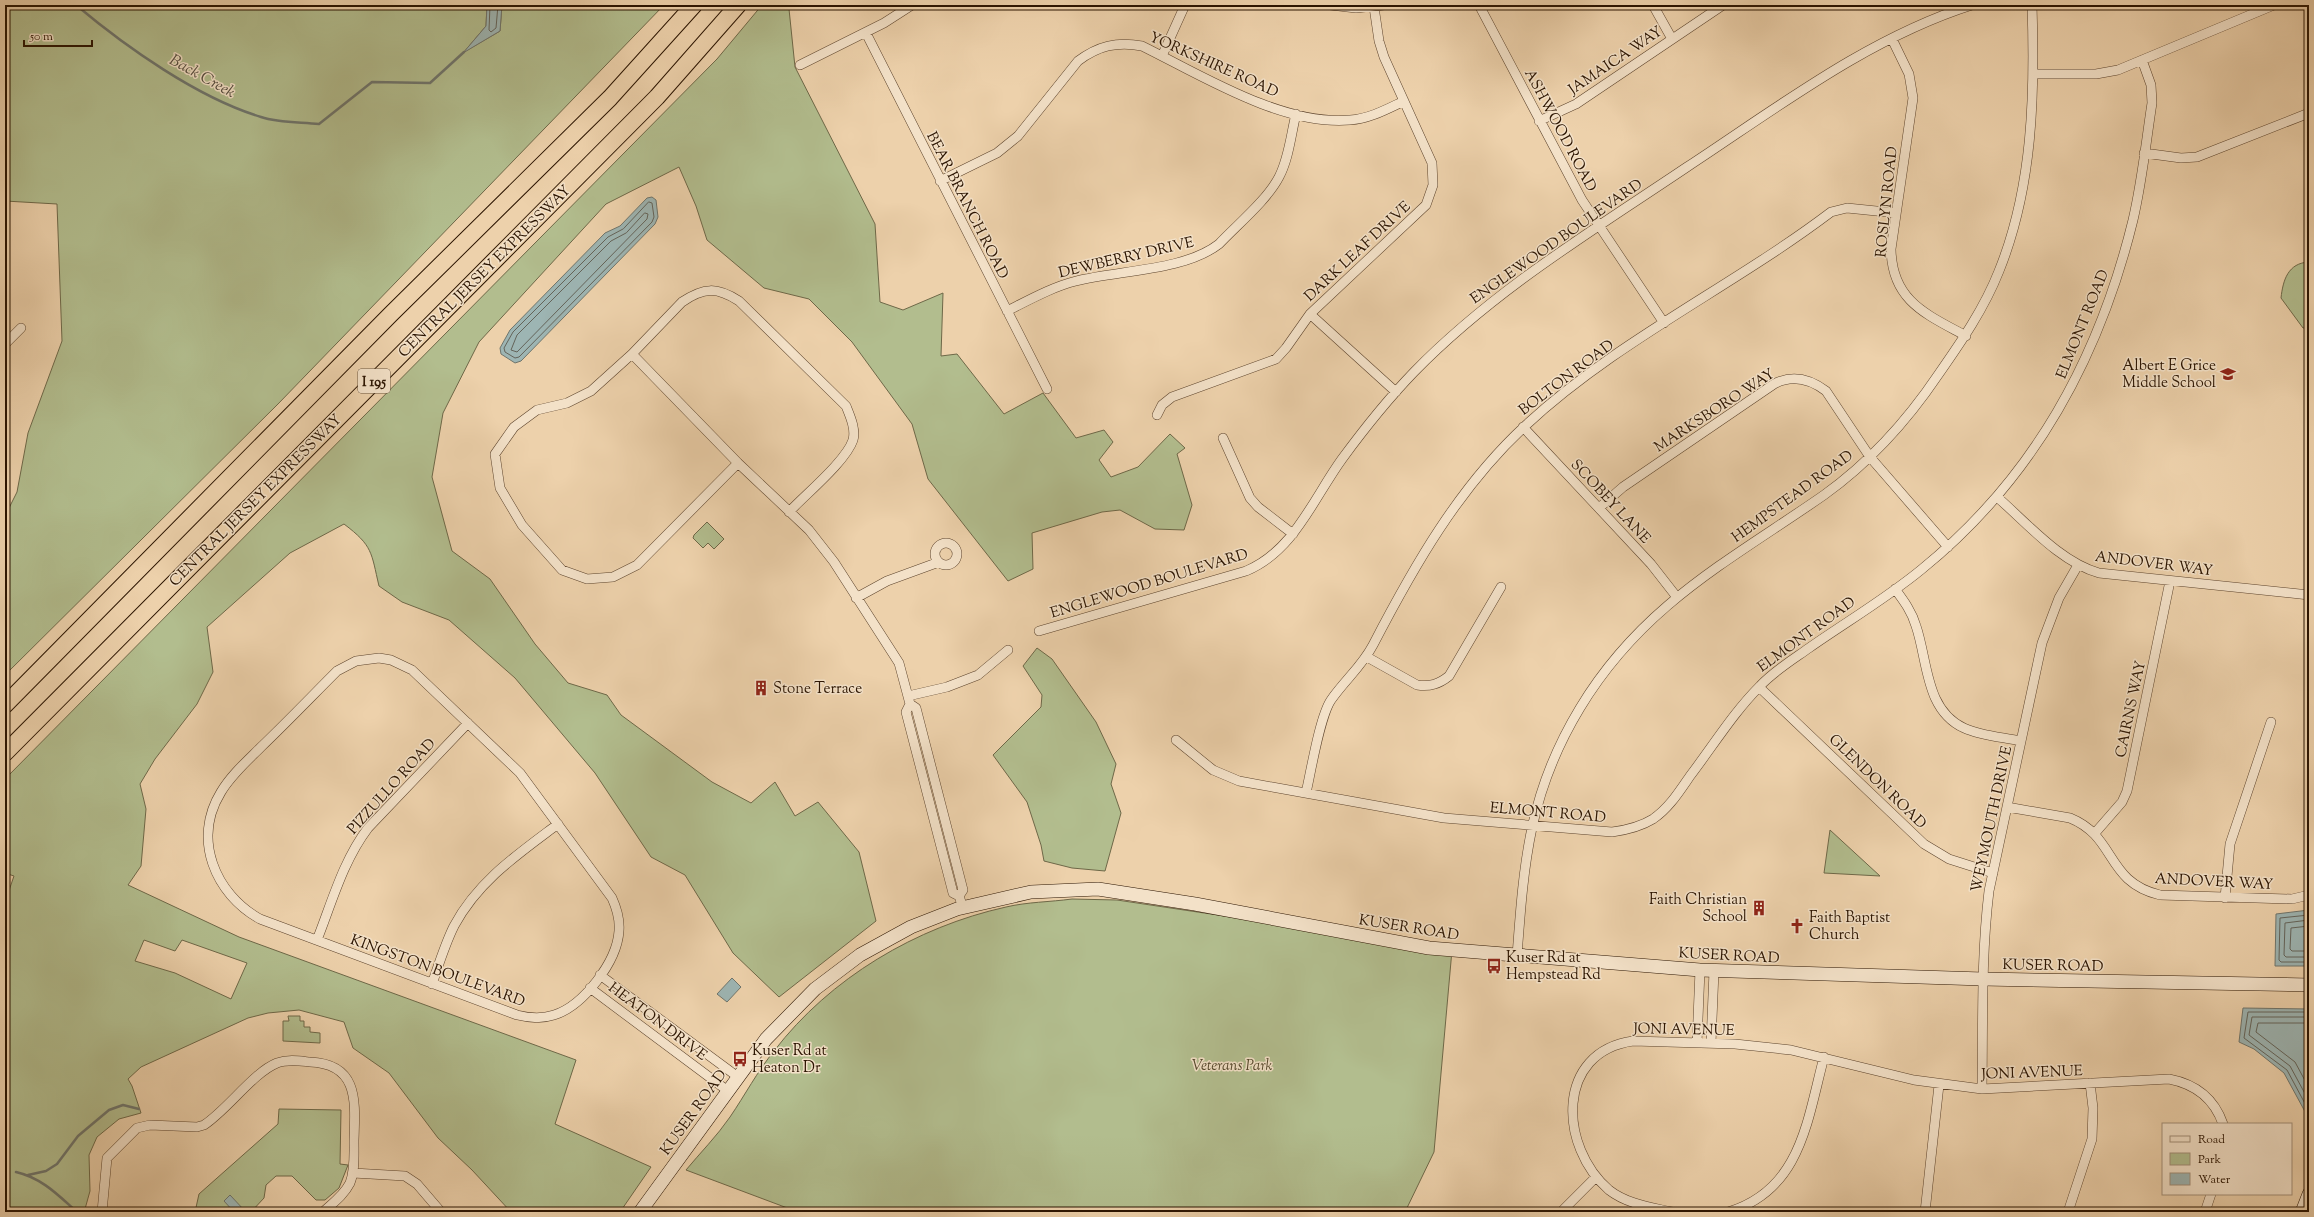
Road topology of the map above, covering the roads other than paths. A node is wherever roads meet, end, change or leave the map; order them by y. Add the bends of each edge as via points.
1 (694, 5) edge
2 (738, 5) edge
3 (912, 5) edge
4 (1185, 5) edge
5 (1330, 5) edge
6 (1384, 5) edge
7 (1479, 5) edge
8 (1653, 5) edge
9 (1723, 5) edge
10 (1972, 5) edge
11 (2032, 5) edge
12 (2274, 5) edge
13 (1374, 7) junction
14 (866, 33) junction
15 (1672, 39) junction
16 (1892, 39) junction
17 (1162, 56) junction
18 (2142, 60) junction
19 (800, 64) dead end
20 (2034, 74) junction
21 (1404, 101) junction
22 (2309, 113) edge
23 (1296, 114) junction
24 (1539, 121) junction
25 (2144, 153) junction
26 (940, 181) junction
27 (1896, 213) junction
28 (1599, 226) junction
29 (1006, 311) junction
30 (1310, 314) junction
31 (1664, 324) junction
32 (21, 328) dead end
33 (1966, 336) junction
34 (5, 344) edge
35 (632, 354) junction
36 (1047, 389) dead end
37 (1396, 392) junction
38 (1157, 415) dead end
39 (1524, 427) junction
40 (1223, 438) dead end
41 (1870, 457) junction
42 (738, 463) junction
43 (1997, 497) junction
44 (1599, 508) junction
45 (789, 512) junction
46 (1293, 534) junction
47 (1948, 547) junction
48 (939, 562) dead end
49 (2078, 566) junction
50 (2170, 580) junction
51 (1501, 587) dead end
52 (1895, 589) junction
53 (2309, 595) edge
54 (1676, 596) junction
55 (856, 598) junction
56 (1039, 630) dead end
57 (1008, 650) dead end
58 (1367, 657) junction
59 (1759, 687) junction
60 (909, 700) junction
61 (5, 705) edge
62 (2271, 722) dead end
63 (468, 723) junction
64 (1176, 740) dead end
65 (2021, 741) junction
66 (5, 753) edge
67 (1306, 793) junction
68 (939, 798) junction
69 (929, 801) junction
70 (2007, 807) junction
71 (558, 824) junction
72 (1531, 825) junction
73 (2095, 833) junction
74 (1993, 873) junction
75 (2309, 895) edge
76 (2225, 898) junction
77 (960, 902) junction
78 (317, 940) junction
79 (1518, 956) junction
80 (1700, 970) junction
81 (1714, 971) junction
82 (600, 975) junction
83 (1983, 979) junction
84 (432, 984) junction
85 (2308, 985) edge
86 (590, 988) junction
87 (1697, 1042) junction
88 (1711, 1043) junction
89 (1824, 1057) junction
90 (738, 1077) junction
91 (2090, 1083) junction
92 (1939, 1085) junction
93 (1982, 1089) junction
94 (728, 1091) junction
95 (2224, 1123) edge
96 (353, 1174) junction
97 (1596, 1177) junction
98 (2309, 1194) edge
99 (2211, 1195) edge
100 (102, 1212) edge
101 (324, 1212) edge
102 (441, 1212) edge
103 (640, 1212) edge
104 (1561, 1212) edge
105 (1672, 1212) edge
106 (1728, 1212) edge
107 (1925, 1212) edge
108 (2068, 1212) edge
109 (2205, 1212) edge
110 (2302, 1212) edge

1 - 61 highway, I 195 via 598,109 391,314
2 - 66 highway, CENTRAL JERSEY EXPRESSWAY / I 195 via 633,122
3 - 14 street
4 - 17 street
5 - 13 street
6 - 13 street
7 - 24 street, ASHWOOD ROAD
8 - 15 street
9 - 15 street, JAMAICA WAY
10 - 16 street, ENGLEWOOD BOULEVARD
11 - 20 street, HEMPSTEAD ROAD
12 - 18 street
13 - 21 street, DARK LEAF DRIVE via 1382,52
14 - 19 street
14 - 26 street, BEAR BRANCH ROAD
15 - 24 street, JAMAICA WAY via 1576,104
16 - 27 street, ROSLYN ROAD via 1909,74 1913,98
16 - 28 street, ENGLEWOOD BOULEVARD via 1799,93
17 - 23 street, YORKSHIRE ROAD via 1248,98
17 - 26 street, YORKSHIRE ROAD via 1142,46 1125,44 1110,44 1088,54 1078,61 1008,145
18 - 20 street via 2104,73
18 - 25 street, ELMONT ROAD via 2152,96
20 - 33 street, HEMPSTEAD ROAD via 2028,148 2011,236 1999,272
21 - 23 street, YORKSHIRE ROAD via 1375,114 1350,120 1338,121
21 - 30 street, DARK LEAF DRIVE via 1432,163 1434,174 1431,195 1419,213 1348,276
22 - 25 street via 2197,157 2181,158
23 - 29 street, DEWBERRY DRIVE via 1279,177 1271,189 1210,251 1189,260 1077,280 1049,290
24 - 28 street, ASHWOOD ROAD
25 - 43 street, ELMONT ROAD via 2134,218 2100,326 2084,363 2047,430
26 - 29 street, BEAR BRANCH ROAD
27 - 31 street, BOLTON ROAD via 1847,208 1831,212
27 - 33 street, ROSLYN ROAD via 1891,260 1898,284 1912,304
28 - 31 street, ASHWOOD ROAD
28 - 37 street, ENGLEWOOD BOULEVARD via 1492,301 1437,349
29 - 36 street, BEAR BRANCH ROAD
30 - 37 street
30 - 38 street, DARK LEAF DRIVE via 1276,359 1172,397 1162,404
31 - 39 street, BOLTON ROAD via 1581,379
32 - 34 street
33 - 41 street, HEMPSTEAD ROAD via 1923,398
35 - 42 street
35 - 42 street via 591,391 567,403 537,410 526,418 514,427 495,454 500,488 522,525 562,570 587,579 613,578 637,565
35 - 45 street via 682,302 711,290 725,292 739,301 846,406 853,427 853,439 845,455
37 - 46 street, ENGLEWOOD BOULEVARD via 1342,459
39 - 44 street, SCOBEY LANE
39 - 58 street, BOLTON ROAD via 1480,474 1435,536 1404,586
40 - 46 street via 1250,498
41 - 44 street, MARKSBORO WAY via 1826,390 1809,380 1789,379 1774,384 1623,487
41 - 47 street, MARKSBORO WAY
41 - 54 street, HEMPSTEAD ROAD via 1826,494
42 - 45 street
43 - 47 street, ELMONT ROAD
43 - 49 street, ANDOVER WAY
44 - 54 street, SCOBEY LANE via 1651,564
45 - 55 street via 809,530
46 - 56 street, ENGLEWOOD BOULEVARD via 1272,557 1246,571
47 - 52 street, ELMONT ROAD
48 - 55 street via 887,581
49 - 50 street, ANDOVER WAY via 2099,573
49 - 65 street, WEYMOUTH DRIVE via 2050,620 2042,643
50 - 53 street, ANDOVER WAY
50 - 73 street, CAIRNS WAY via 2127,791 2118,808
51 - 58 street via 1449,676 1443,681 1426,686 1417,685
52 - 59 street, ELMONT ROAD via 1782,667
52 - 65 street via 1911,614 1932,692 1945,714 1973,732
54 - 72 street, HEMPSTEAD ROAD via 1615,658 1580,708 1552,762
55 - 60 street via 898,663
57 - 60 street via 978,675
58 - 67 street, BOLTON ROAD via 1327,708
59 - 72 street, ELMONT ROAD via 1728,722 1670,804 1652,819 1626,830 1612,832
59 - 74 street, GLENDON ROAD via 1924,844 1949,860
60 - 68 street via 916,708
60 - 69 street via 906,712
62 - 76 street via 2230,844
63 - 71 street, KINGSTON BOULEVARD via 520,773
63 - 78 street, PIZZULLO ROAD via 368,828 358,842 343,872
63 - 78 street, KINGSTON BOULEVARD via 412,670 402,664 379,658 356,661 337,671 228,782 213,808 208,835 211,861 220,883 233,900 248,912
64 - 67 street, ELMONT ROAD via 1213,770 1225,776 1239,781
65 - 70 street, WEYMOUTH DRIVE
67 - 72 street, ELMONT ROAD via 1444,818
68 - 69 street
68 - 77 street via 963,890
69 - 77 street via 953,894
70 - 73 street, ANDOVER WAY via 2070,818
70 - 74 street, WEYMOUTH DRIVE
71 - 82 street, KINGSTON BOULEVARD via 608,892 616,908 619,932 617,943
71 - 84 street via 505,864 476,893 454,927
72 - 79 street, HEMPSTEAD ROAD via 1523,877
73 - 76 street, ANDOVER WAY via 2119,871 2137,887 2160,895
74 - 83 street, WEYMOUTH DRIVE via 1986,917
75 - 76 street, ANDOVER WAY via 2292,899
77 - 79 street, KUSER ROAD via 1031,892 1098,889 1195,904 1429,948
77 - 90 street, KUSER ROAD via 896,934 837,971 779,1024
78 - 84 street, KINGSTON BOULEVARD
79 - 80 street, KUSER ROAD
80 - 81 street, KUSER ROAD
80 - 87 street
81 - 83 street, KUSER ROAD
81 - 88 street
82 - 86 street, KINGSTON BOULEVARD
82 - 90 street, HEATON DRIVE
83 - 85 street, KUSER ROAD
83 - 93 street, WEYMOUTH DRIVE
84 - 86 street, KINGSTON BOULEVARD via 517,1015 540,1018 563,1011
86 - 94 street, HEATON DRIVE
87 - 88 street, JONI AVENUE
87 - 97 street, JONI AVENUE via 1621,1042 1600,1052 1583,1070 1573,1093 1574,1122 1585,1158
88 - 89 street, JONI AVENUE via 1758,1046
89 - 92 street, JONI AVENUE
89 - 106 street via 1802,1140 1791,1165 1764,1194 1751,1203
90 - 94 street, KUSER ROAD
91 - 93 street, JONI AVENUE
91 - 95 street, JONI AVENUE via 2157,1078 2180,1081 2194,1086 2207,1097
91 - 108 street via 2093,1108 2092,1139
92 - 93 street, JONI AVENUE
92 - 107 street
94 - 103 street, KUSER ROAD
96 - 100 street via 355,1101 345,1075 322,1062 286,1060 268,1068 204,1125 150,1125 137,1128 107,1158
96 - 101 street via 344,1193
96 - 102 street via 404,1176 417,1184
97 - 104 street
97 - 105 street, JONI AVENUE via 1610,1191 1635,1204
98 - 110 street
99 - 109 street

